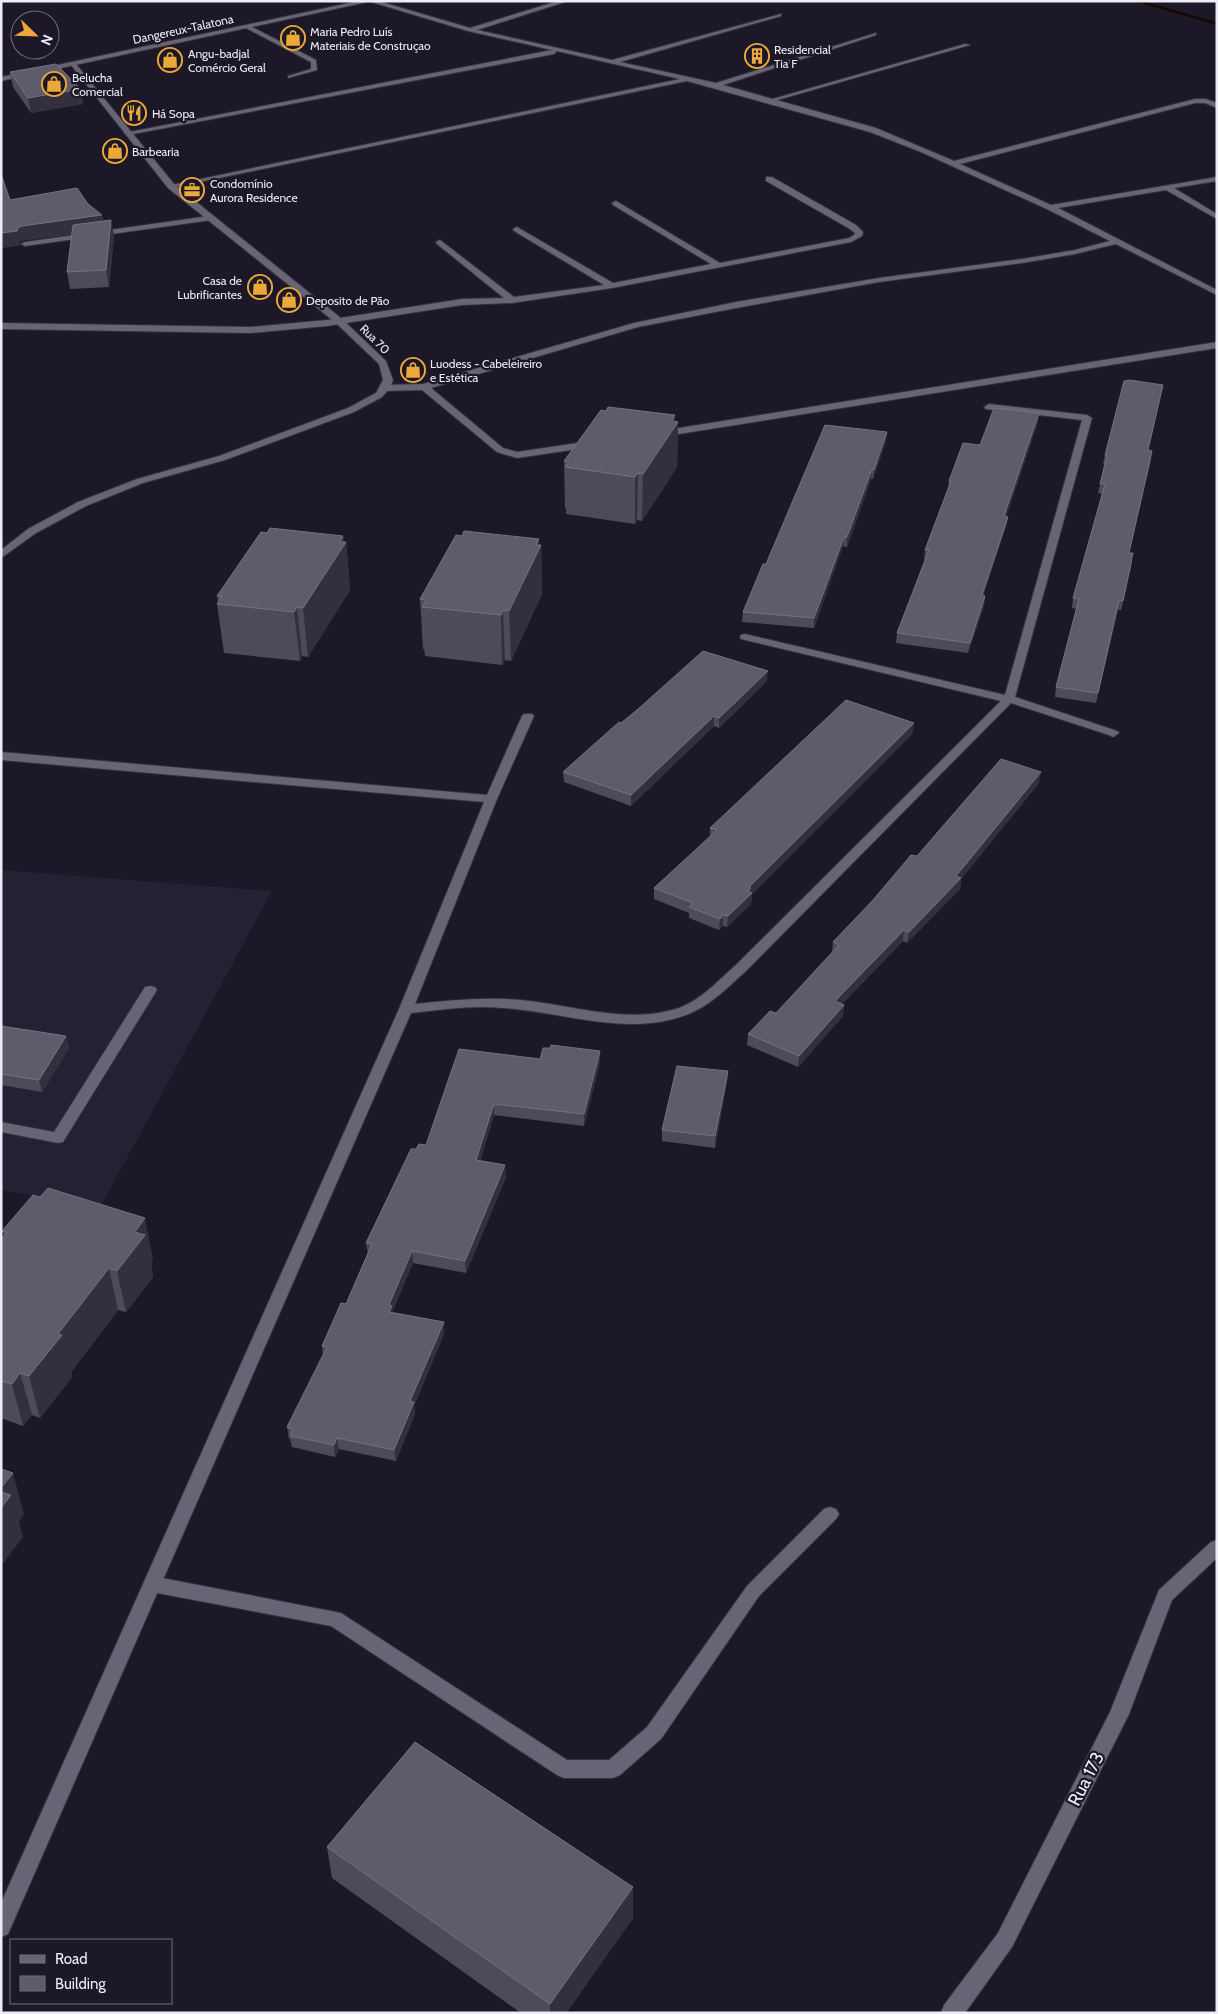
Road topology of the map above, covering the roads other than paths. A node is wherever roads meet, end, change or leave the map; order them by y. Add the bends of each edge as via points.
1 (342, 1) edge
2 (370, 1) edge
3 (565, 1) edge
4 (779, 15) dead end
5 (248, 27) junction
6 (470, 30) junction
7 (874, 34) dead end
8 (968, 45) dead end
9 (559, 51) junction
10 (614, 62) junction
11 (73, 64) junction
12 (1, 73) edge
13 (290, 77) dead end
14 (1, 79) edge
15 (688, 79) junction
16 (716, 85) junction
17 (772, 100) junction
18 (1217, 106) edge
19 (128, 133) junction
20 (954, 163) junction
21 (770, 179) dead end
22 (1217, 179) edge
23 (170, 186) junction
24 (1166, 187) junction
25 (616, 203) dead end
26 (1050, 207) junction
27 (209, 218) junction
28 (1217, 218) edge
29 (517, 229) dead end
30 (440, 242) dead end
31 (1116, 242) junction
32 (25, 244) dead end
33 (718, 265) junction
34 (612, 286) junction
35 (1217, 293) edge
36 (512, 300) junction
37 (340, 321) junction
38 (1, 326) edge
39 (1217, 345) edge
40 (424, 387) junction
41 (385, 388) junction
42 (989, 407) dead end
43 (654, 434) edge
44 (605, 442) edge
45 (1, 555) edge
46 (745, 637) dead end
47 (1008, 699) junction
48 (528, 716) dead end
49 (1113, 733) dead end
50 (1, 756) edge
51 (491, 799) junction
52 (150, 990) dead end
53 (406, 1009) junction
54 (1, 1127) edge
55 (830, 1514) dead end
56 (1217, 1547) edge
57 (152, 1584) junction
58 (1, 1927) edge
59 (952, 2013) edge

1 - 12 street, Dangereux-Talatona
2 - 5 street, Dangereux-Talatona
2 - 6 street
3 - 6 street
4 - 10 street
5 - 11 street, Dangereux-Talatona
5 - 13 street via 314,61 314,70
6 - 9 street
7 - 16 street
8 - 17 street
9 - 10 street
9 - 19 street
10 - 15 street
11 - 14 street, Dangereux-Talatona
11 - 19 street, Rua 70
15 - 16 street
15 - 23 street
16 - 17 street
17 - 20 street via 873,130
18 - 20 street via 1195,101
19 - 23 street, Rua 70
20 - 26 street
21 - 33 street via 853,228 859,232 858,236
22 - 24 street
23 - 27 street, Rua 70
24 - 26 street
24 - 28 street
25 - 33 street
26 - 31 street
27 - 32 street
27 - 37 street, Rua 70
29 - 34 street
30 - 36 street
31 - 35 street
31 - 40 street via 1022,262 812,291 653,322
33 - 34 street
34 - 36 street
36 - 37 street via 462,302
37 - 38 street via 250,330
37 - 41 street, Rua 70 via 383,363 388,380
39 - 43 street
40 - 41 street
40 - 44 street via 508,454
41 - 45 street via 351,410 222,458 140,482 82,504 32,531
42 - 47 street via 1087,418
46 - 47 street
47 - 49 street
47 - 53 street via 741,968 684,1011 627,1019 593,1018 501,1003
48 - 51 street
50 - 51 street
51 - 53 street
52 - 54 street via 58,1138
53 - 57 street
55 - 57 street via 753,1592 654,1733 613,1769 564,1769 334,1619
56 - 59 street, Rua 173 via 1165,1595 1119,1714 1005,1940
57 - 58 street

